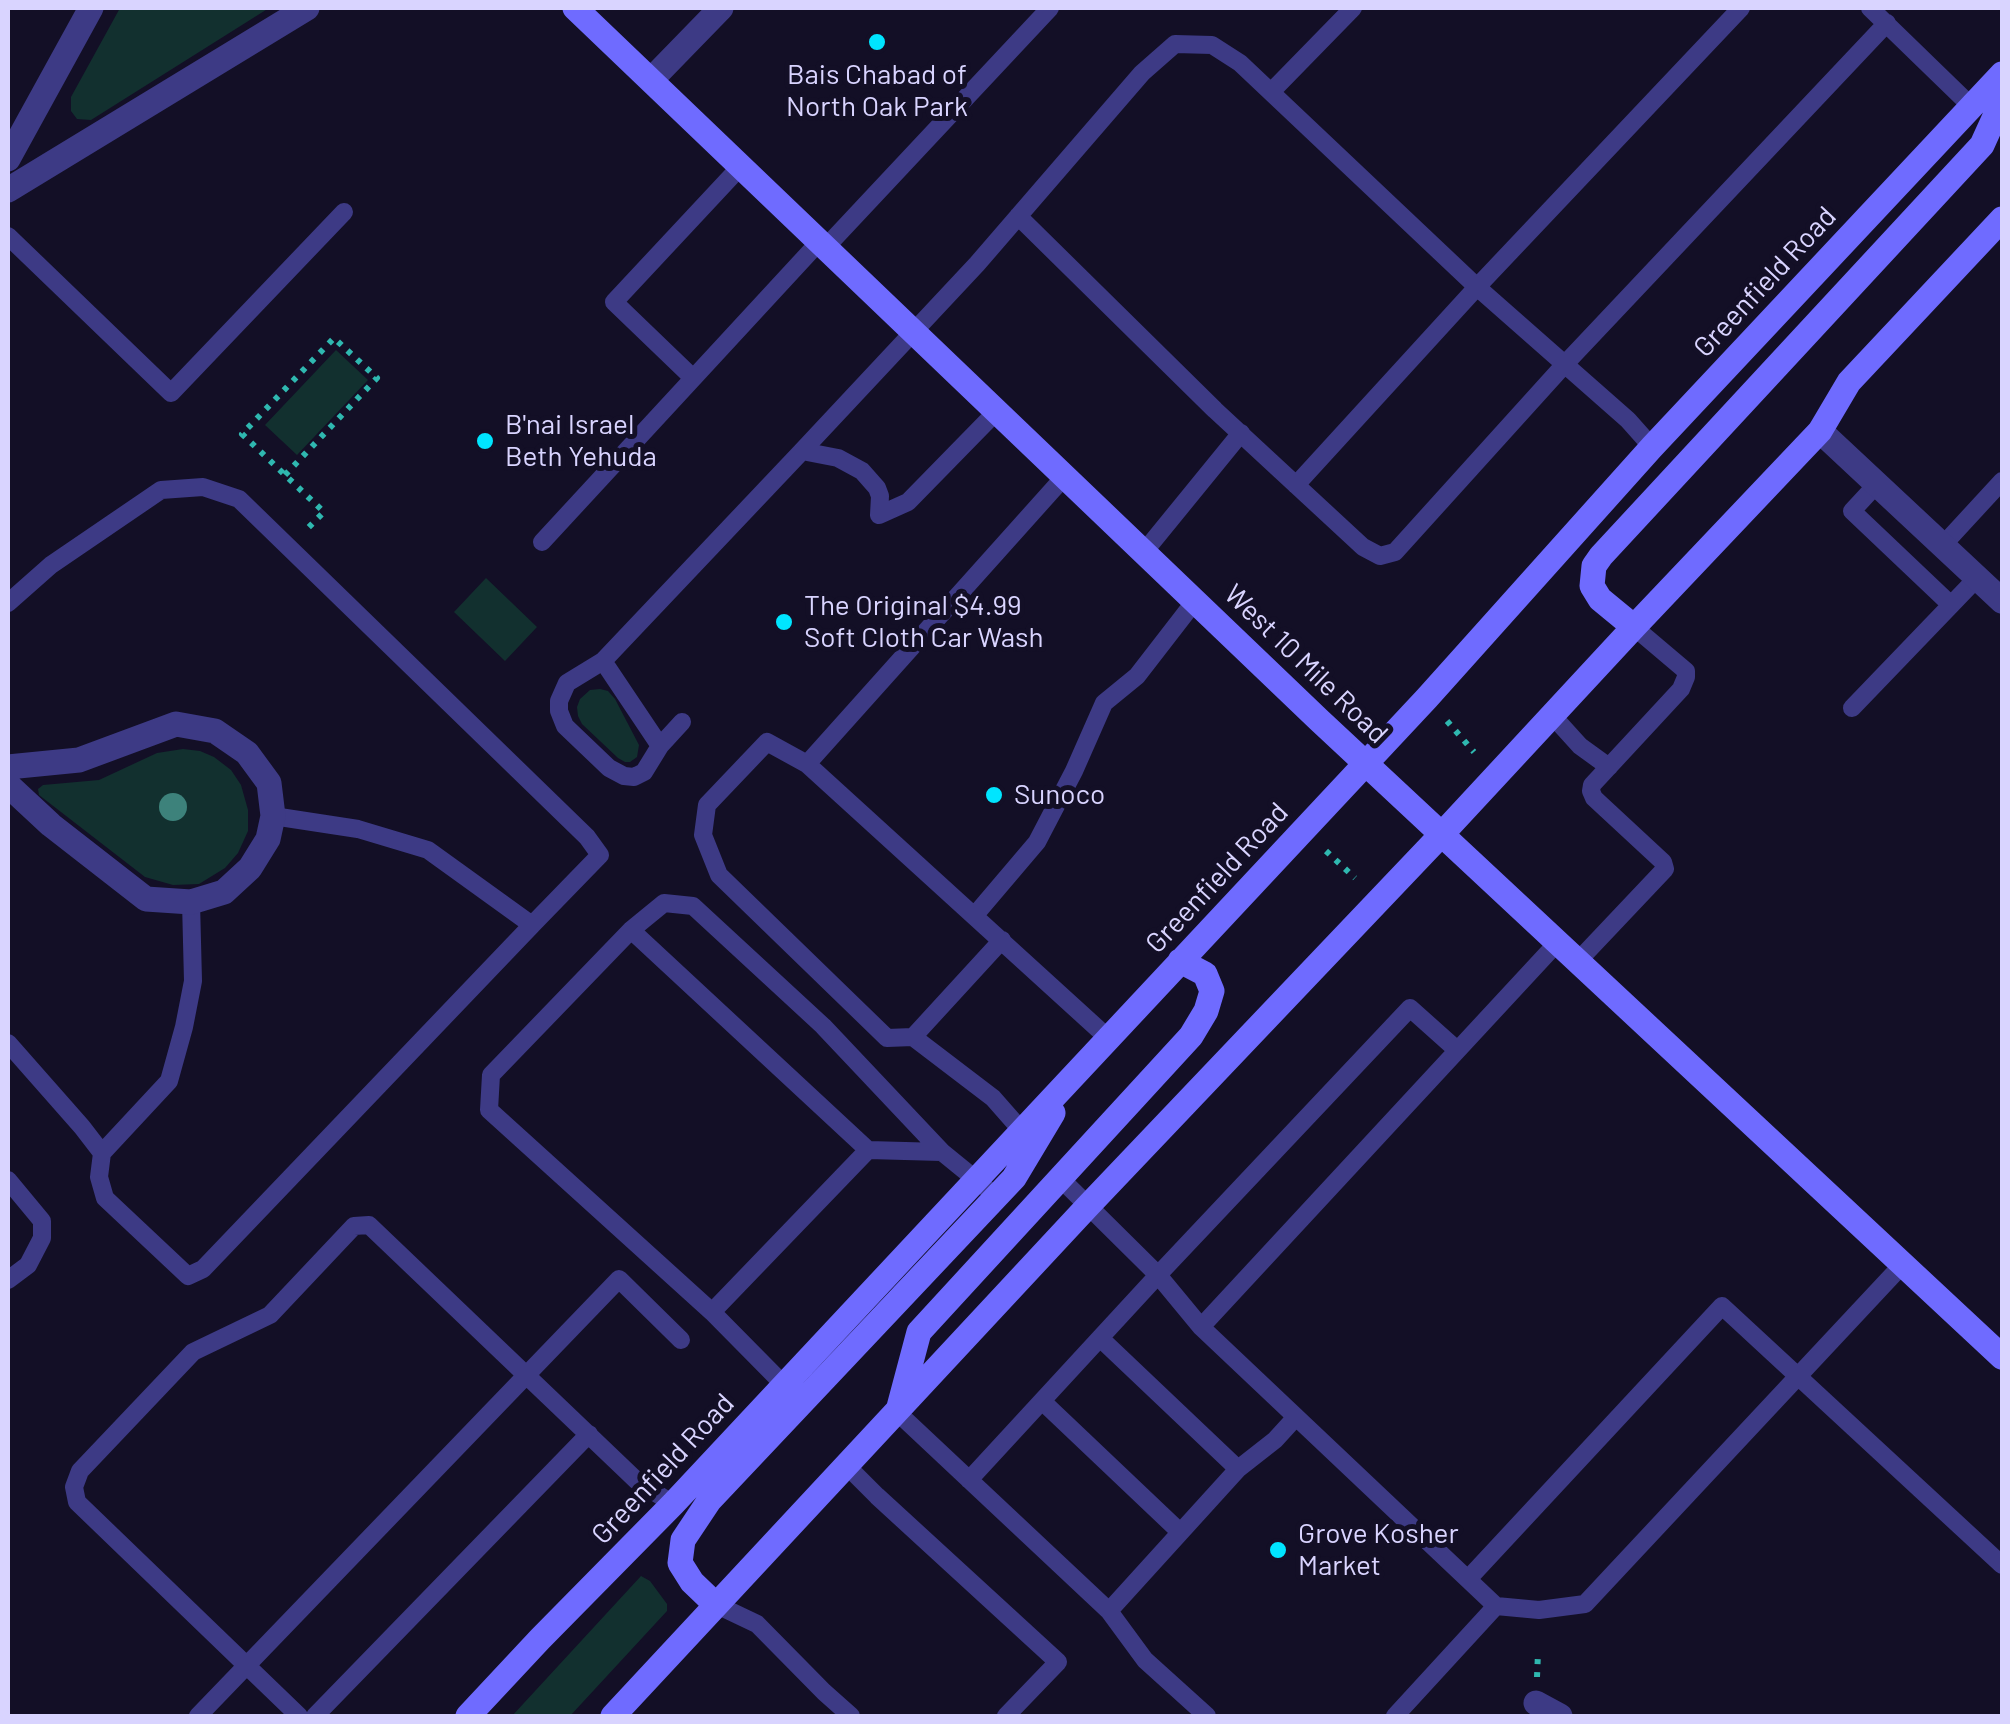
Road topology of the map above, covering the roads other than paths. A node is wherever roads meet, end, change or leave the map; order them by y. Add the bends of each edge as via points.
1 (90, 8) edge
2 (306, 8) edge
3 (575, 8) edge
4 (720, 8) edge
5 (1050, 8) edge
6 (1352, 8) edge
7 (1741, 8) edge
8 (1870, 8) edge
9 (1887, 24) junction
10 (2002, 74) edge
11 (651, 80) junction
12 (1271, 92) junction
13 (2002, 101) edge
14 (1972, 106) junction
15 (8, 159) edge
16 (741, 166) junction
17 (8, 190) edge
18 (344, 212) dead end
19 (1018, 216) junction
20 (1998, 231) edge
21 (8, 236) edge
22 (823, 244) junction
23 (1476, 287) junction
24 (914, 332) junction
25 (1565, 364) junction
26 (693, 378) junction
27 (998, 411) junction
28 (1820, 430) junction
29 (1241, 434) junction
30 (1652, 447) junction
31 (802, 451) junction
32 (1065, 476) junction
33 (2002, 481) edge
34 (1877, 484) junction
35 (1296, 485) junction
36 (542, 542) dead end
37 (1944, 545) junction
38 (1144, 552) junction
39 (1977, 578) junction
40 (1195, 601) junction
41 (2002, 602) edge
42 (8, 604) edge
43 (1950, 604) junction
44 (1634, 627) junction
45 (603, 661) junction
46 (1852, 708) dead end
47 (1552, 714) junction
48 (682, 722) dead end
49 (660, 746) junction
50 (1365, 763) junction
51 (807, 764) junction
52 (1609, 767) junction
53 (8, 768) edge
54 (8, 785) edge
55 (273, 816) junction
56 (1442, 834) junction
57 (190, 902) junction
58 (974, 915) junction
59 (532, 925) junction
60 (631, 930) junction
61 (1002, 940) junction
62 (1556, 943) junction
63 (1180, 961) junction
64 (1577, 962) junction
65 (913, 1038) junction
66 (1108, 1038) junction
67 (8, 1044) edge
68 (1458, 1050) junction
69 (1076, 1074) junction
70 (1022, 1131) junction
71 (868, 1150) junction
72 (942, 1152) junction
73 (102, 1153) junction
74 (977, 1178) junction
75 (1060, 1178) junction
76 (8, 1180) edge
77 (996, 1198) junction
78 (1087, 1207) junction
79 (1903, 1264) junction
80 (1158, 1275) junction
81 (8, 1280) edge
82 (712, 1312) junction
83 (1200, 1327) junction
84 (1100, 1338) junction
85 (681, 1340) dead end
86 (2002, 1356) edge
87 (527, 1375) junction
88 (1799, 1378) junction
89 (792, 1394) junction
90 (1042, 1401) junction
91 (898, 1412) junction
92 (1296, 1417) junction
93 (589, 1434) junction
94 (847, 1466) junction
95 (1238, 1469) junction
96 (970, 1480) junction
97 (673, 1504) junction
98 (1180, 1532) junction
99 (2002, 1565) edge
100 (1468, 1578) junction
101 (715, 1604) junction
102 (1496, 1606) junction
103 (1109, 1611) junction
104 (247, 1666) junction
105 (1536, 1703) dead end
106 (198, 1716) edge
107 (299, 1716) edge
108 (316, 1716) edge
109 (468, 1716) edge
110 (613, 1716) edge
111 (851, 1716) edge
112 (1006, 1716) edge
113 (1207, 1716) edge
114 (1395, 1716) edge
115 (1560, 1716) edge

1 - 15 street
2 - 17 street
3 - 11 main road, West 10 Mile Road
4 - 11 street
5 - 22 lane
6 - 12 lane
7 - 23 lane
8 - 9 lane
9 - 14 lane
9 - 25 lane
10 - 14 main road, Greenfield Road
11 - 16 main road, West 10 Mile Road
12 - 19 lane via 1212,45 1175,44
12 - 23 lane
13 - 44 main road via 1982,146 1594,566 1592,586 1600,599
14 - 30 main road, Greenfield Road
16 - 22 main road, West 10 Mile Road
16 - 26 lane via 614,302
18 - 21 lane via 171,393
19 - 24 lane
19 - 29 lane
20 - 28 main road via 1849,382
22 - 24 main road, West 10 Mile Road
22 - 26 lane
23 - 25 lane
23 - 35 lane
24 - 27 main road, West 10 Mile Road
24 - 31 lane
25 - 30 lane
25 - 35 lane via 1395,552 1380,556 1363,547
26 - 36 lane
27 - 31 lane via 908,502 879,516 877,488 862,471
27 - 32 main road, West 10 Mile Road
28 - 34 street
28 - 44 main road
29 - 35 lane
29 - 38 lane
30 - 50 main road, Greenfield Road
31 - 45 lane
32 - 38 main road, West 10 Mile Road
32 - 51 lane
33 - 37 lane
34 - 37 street
34 - 43 lane via 1852,512
37 - 39 street
38 - 40 main road, West 10 Mile Road
39 - 41 street
39 - 43 lane
40 - 50 main road, West 10 Mile Road
40 - 58 lane via 1137,676 1104,702 1037,842
42 - 59 lane via 51,565 161,490 203,488 239,499 600,855
43 - 46 lane
44 - 47 main road
44 - 52 lane via 1686,678
45 - 49 lane
45 - 49 lane via 564,687 559,711 566,726 624,776 644,772
47 - 52 lane
47 - 56 main road
48 - 49 lane
50 - 56 main road, West 10 Mile Road
50 - 63 main road, Greenfield Road
51 - 58 lane
51 - 65 lane via 767,742 707,804 703,835 719,875 887,1038
52 - 64 lane via 1592,785 1594,798 1664,868
53 - 55 street via 79,760 176,724 202,728 247,753 269,783
54 - 57 street via 146,899
55 - 57 street via 250,868 224,892
55 - 59 lane via 358,829 428,850
56 - 62 main road, West 10 Mile Road
56 - 78 main road
57 - 73 lane via 193,981 170,1081
58 - 61 lane
59 - 73 lane via 203,1269 188,1276 105,1198
60 - 71 lane
60 - 72 lane via 664,903 693,906 823,1026
60 - 82 lane via 491,1074 489,1110
61 - 65 lane
61 - 66 lane
62 - 64 main road, West 10 Mile Road
62 - 68 lane
63 - 66 main road, Greenfield Road
63 - 75 main road via 1205,974 1212,991 1206,1011
64 - 79 main road, West 10 Mile Road
65 - 70 lane via 993,1098
66 - 69 main road, Greenfield Road
67 - 73 lane
68 - 80 lane via 1410,1008
68 - 83 lane
69 - 70 main road, Greenfield Road
69 - 77 main road
70 - 74 main road, Greenfield Road
71 - 72 lane
71 - 82 lane
72 - 74 lane
74 - 77 lane
74 - 89 main road, Greenfield Road
75 - 78 lane
75 - 91 main road via 918,1332
76 - 81 lane via 42,1221 42,1238 28,1265
77 - 89 main road
78 - 80 lane
78 - 91 main road
79 - 86 main road, West 10 Mile Road
79 - 88 lane
80 - 83 lane
80 - 84 lane
82 - 89 lane
83 - 92 lane
84 - 90 lane
84 - 95 lane
85 - 87 lane via 619,1279
87 - 93 lane
87 - 104 lane
87 - 104 lane via 368,1225 354,1226 270,1315 193,1352 80,1471 74,1487 77,1502
88 - 99 lane
88 - 100 lane via 1722,1306
88 - 102 lane via 1585,1604
89 - 97 main road, Greenfield Road
89 - 101 main road via 683,1540 680,1563
90 - 96 lane
90 - 98 lane
91 - 94 main road
91 - 96 lane
92 - 95 lane
92 - 100 lane
93 - 97 lane via 638,1482
93 - 108 lane
94 - 101 main road
94 - 112 lane via 1058,1662
95 - 98 lane
96 - 103 lane
97 - 109 main road, Greenfield Road
98 - 103 lane
100 - 102 lane
101 - 110 main road
101 - 111 lane via 758,1624
102 - 114 lane
103 - 113 lane via 1145,1660
104 - 106 lane
104 - 107 lane
105 - 115 street

